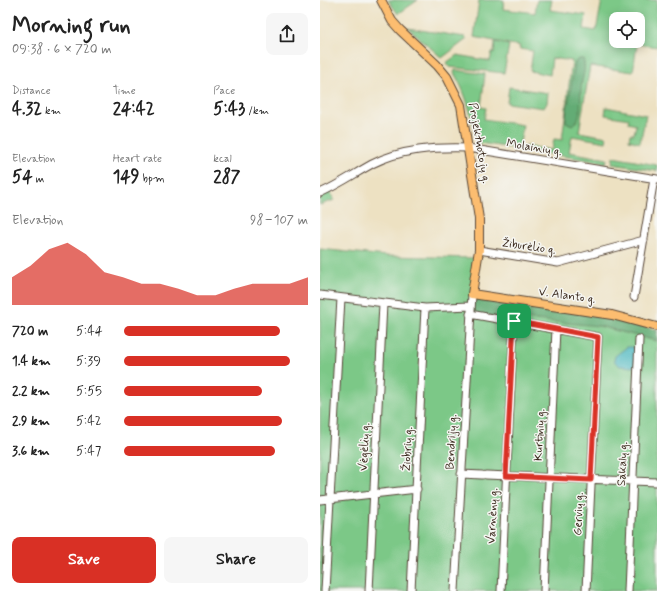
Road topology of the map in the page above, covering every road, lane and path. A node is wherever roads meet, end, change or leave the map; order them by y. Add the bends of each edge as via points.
1 (381, 0) edge
2 (468, 148) junction
3 (656, 179) edge
4 (320, 193) edge
5 (644, 240) junction
6 (479, 250) junction
7 (472, 294) junction
8 (320, 295) edge
9 (634, 297) dead end
10 (342, 298) junction
11 (383, 304) junction
12 (426, 308) junction
13 (470, 310) junction
14 (514, 321) junction
15 (657, 327) edge
16 (556, 329) junction
17 (640, 339) dead end
18 (461, 474) junction
19 (506, 476) junction
20 (550, 478) junction
21 (591, 480) junction
22 (633, 481) junction
23 (657, 482) edge
24 (417, 489) junction
25 (373, 494) junction
26 (330, 499) junction
27 (320, 500) edge
28 (325, 591) edge
29 (369, 591) edge
30 (411, 591) edge
31 (455, 591) edge
32 (501, 591) edge
33 (544, 591) edge
34 (586, 591) edge
35 (628, 591) edge

1 - 2 main road, Projektuotojų g. via 392,21 447,77 461,105
2 - 3 street, Molainių g.
2 - 4 street, Molainių g. via 429,148 394,156 372,164
2 - 6 main road, Projektuotojų g. via 479,219
3 - 5 street
5 - 6 street, Žiburėlio g. via 552,263
5 - 9 street
6 - 7 main road, Projektuotojų g.
7 - 13 street, Bendrijų g.
7 - 15 main road, V. Alanto g. via 612,315
8 - 10 street, Gervių g.
10 - 11 street, Gervių g.
10 - 26 street
11 - 12 street, Gervių g.
11 - 25 street, Vėgėlių g.
12 - 13 street, Gervių g.
12 - 24 street, Žiobrių g.
13 - 14 street, Gervių g.
13 - 18 street, Bendrijų g.
14 - 16 street, Gervių g.
14 - 19 street, Varnėnų g.
16 - 20 street, Kurtinių g.
16 - 21 street, Gervių g. via 595,335 599,340
17 - 22 street, Sakalų g.
18 - 19 street
18 - 31 street, Bendrijų g.
19 - 20 street
19 - 32 street, Varnėnų g.
20 - 21 street
20 - 33 street, Kurtinių g.
21 - 22 street
21 - 34 street, Gervių g.
22 - 23 street
22 - 35 street, Sakalų g.
24 - 25 street
24 - 30 street, Žiobrių g.
25 - 26 street
25 - 29 street, Vėgėlių g.
26 - 27 street
26 - 28 street

